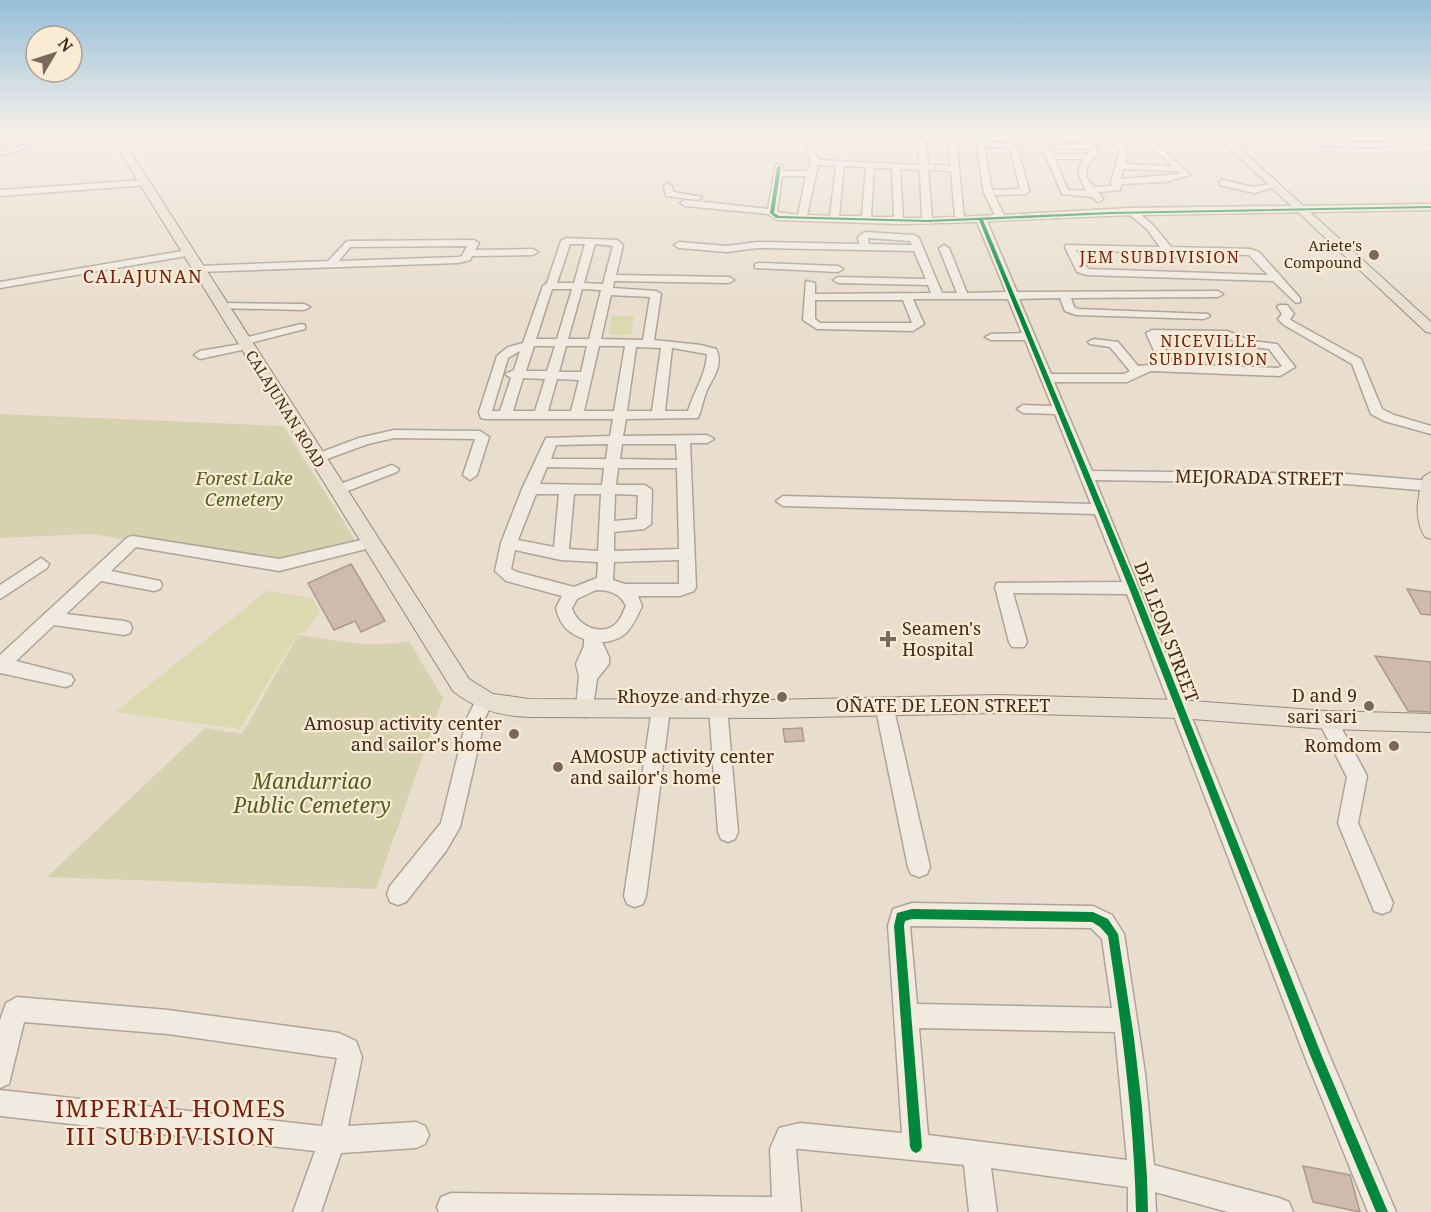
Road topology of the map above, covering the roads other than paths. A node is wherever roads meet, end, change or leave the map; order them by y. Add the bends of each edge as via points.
1 (79, 188) edge
2 (148, 188) edge
3 (668, 188) edge
4 (776, 188) edge
5 (807, 188) edge
6 (837, 188) edge
7 (868, 188) edge
8 (897, 188) edge
9 (926, 188) edge
10 (956, 188) edge
11 (987, 188) edge
12 (1023, 188) edge
13 (1063, 188) edge
14 (1088, 188) edge
15 (1116, 188) edge
16 (1243, 188) edge
17 (1259, 188) edge
18 (1278, 188) edge
19 (1091, 192) junction
20 (0, 193) edge
21 (988, 193) junction
22 (685, 203) dead end
23 (1124, 204) dead end
24 (729, 206) junction
25 (1431, 207) edge
26 (1301, 208) junction
27 (772, 212) junction
28 (1110, 213) junction
29 (1133, 213) junction
30 (802, 217) junction
31 (1036, 217) junction
32 (1001, 218) junction
33 (834, 219) junction
34 (981, 219) junction
35 (866, 220) junction
36 (960, 220) junction
37 (899, 221) junction
38 (927, 221) junction
39 (1048, 230) dead end
40 (591, 241) junction
41 (679, 245) dead end
42 (838, 247) junction
43 (944, 248) dead end
44 (1167, 249) junction
45 (533, 252) dead end
46 (188, 253) junction
47 (468, 254) junction
48 (332, 264) junction
49 (759, 266) dead end
50 (199, 269) junction
51 (838, 274) junction
52 (1187, 275) junction
53 (1277, 278) junction
54 (729, 280) dead end
55 (932, 282) junction
56 (810, 283) dead end
57 (0, 285) edge
58 (608, 285) junction
59 (550, 286) junction
60 (578, 286) junction
61 (533, 287) dead end
62 (1011, 294) junction
63 (1126, 294) junction
64 (1218, 294) dead end
65 (963, 295) junction
66 (1064, 295) junction
67 (938, 296) junction
68 (811, 297) junction
69 (837, 297) junction
70 (907, 297) junction
71 (1296, 300) dead end
72 (222, 306) junction
73 (304, 307) dead end
74 (1283, 307) dead end
75 (1138, 314) junction
76 (1204, 316) dead end
77 (301, 327) dead end
78 (1431, 329) edge
79 (991, 336) dead end
80 (1029, 336) junction
81 (1094, 342) dead end
82 (561, 343) junction
83 (593, 343) junction
84 (245, 344) junction
85 (529, 344) junction
86 (631, 344) junction
87 (648, 344) junction
88 (667, 345) junction
89 (200, 355) dead end
90 (1167, 368) junction
91 (1137, 372) junction
92 (498, 373) junction
93 (519, 374) junction
94 (551, 375) junction
95 (585, 376) junction
96 (1046, 378) junction
97 (1023, 409) dead end
98 (1061, 410) junction
99 (505, 415) junction
100 (540, 415) junction
101 (576, 416) junction
102 (618, 416) junction
103 (658, 416) junction
104 (1431, 430) edge
105 (615, 439) junction
106 (683, 439) junction
107 (707, 439) dead end
108 (316, 459) junction
109 (540, 463) junction
110 (684, 464) junction
111 (611, 465) junction
112 (392, 469) dead end
113 (470, 475) dead end
114 (1086, 475) junction
115 (1430, 483) edge
116 (529, 489) junction
117 (567, 489) junction
118 (608, 489) junction
119 (337, 490) junction
120 (783, 501) dead end
121 (1100, 509) junction
122 (606, 527) junction
123 (1431, 533) edge
124 (370, 543) junction
125 (509, 543) junction
126 (561, 554) junction
127 (688, 554) junction
128 (605, 558) junction
129 (41, 564) dead end
130 (95, 574) junction
131 (605, 584) junction
132 (154, 585) dead end
133 (1133, 588) junction
134 (625, 590) junction
135 (0, 593) edge
136 (574, 593) junction
137 (50, 618) junction
138 (124, 628) dead end
139 (593, 641) junction
140 (1018, 642) dead end
141 (1, 666) edge
142 (65, 680) dead end
143 (461, 685) joint
144 (484, 701) junction
145 (884, 705) junction
146 (718, 708) junction
147 (585, 709) junction
148 (661, 709) junction
149 (1179, 709) junction
150 (1327, 720) junction
151 (1431, 723) edge
152 (728, 832) dead end
153 (920, 867) dead end
154 (398, 894) dead end
155 (636, 896) dead end
156 (1382, 903) dead end
157 (904, 1016) junction
158 (1126, 1020) junction
159 (0, 1075) edge
160 (0, 1103) edge
161 (416, 1135) dead end
162 (332, 1140) junction
163 (916, 1147) junction
164 (976, 1153) junction
165 (1142, 1175) junction
166 (452, 1207) dead end
167 (307, 1212) edge
168 (787, 1212) edge
169 (983, 1212) edge
170 (1142, 1212) edge
171 (1279, 1212) edge
172 (1382, 1212) edge

1 - 20 street
2 - 46 main road, CALAJUNAN ROAD
3 - 24 street via 669,194 724,198
4 - 27 street
5 - 30 street
6 - 33 street
7 - 35 street
8 - 37 street
9 - 38 street
10 - 36 street
11 - 21 street
12 - 21 street via 1024,192
13 - 19 street via 1065,192
14 - 19 street
15 - 19 street
16 - 17 street
18 - 26 main road
19 - 28 street
21 - 32 street
22 - 24 street
23 - 29 street
24 - 27 street
25 - 26 street
26 - 29 street
26 - 78 main road
27 - 30 street via 778,217
28 - 29 street
28 - 31 street
29 - 44 street
30 - 33 street
31 - 32 street
31 - 39 street
32 - 34 street
33 - 35 street
34 - 36 street
34 - 62 street, DE LEON STREET
35 - 37 street
36 - 38 street
37 - 38 street
40 - 58 street via 618,243
40 - 59 street via 566,241
40 - 60 street
41 - 42 street via 727,249
42 - 51 street
42 - 55 street via 865,247 865,235 913,237
43 - 65 street
44 - 52 street
44 - 52 street via 1070,247 1084,272
44 - 53 street via 1250,252
45 - 47 street
46 - 50 main road, CALAJUNAN ROAD
46 - 57 street
47 - 48 street via 458,260
47 - 48 street via 474,243 470,241 347,244
48 - 50 street
49 - 51 street
50 - 72 main road, CALAJUNAN ROAD
51 - 55 street
51 - 69 street
52 - 53 street
53 - 71 street
54 - 58 street
55 - 67 street
56 - 68 street
58 - 60 street
58 - 83 street
58 - 87 street via 656,294
59 - 60 street
59 - 61 street
59 - 85 street
60 - 82 street
62 - 65 street
62 - 66 street
62 - 80 street, DE LEON STREET
63 - 64 street
63 - 66 street
63 - 75 street
65 - 67 street
66 - 75 street via 1073,312
67 - 70 street
68 - 69 street
68 - 70 street via 809,320 817,326 907,329 918,324
69 - 70 street
72 - 73 street
72 - 84 main road, CALAJUNAN ROAD
74 - 104 street via 1288,323 1357,362 1376,411
75 - 76 street
77 - 84 street
79 - 80 street
80 - 96 street, DE LEON STREET
81 - 91 street via 1114,344
82 - 83 street
82 - 85 street
82 - 94 street
83 - 86 street
83 - 95 street
84 - 89 street
84 - 108 main road, CALAJUNAN ROAD
85 - 92 street via 505,353
85 - 93 street
86 - 87 street
86 - 102 street
87 - 88 street
88 - 103 street
88 - 103 street via 705,348 713,356 696,414
90 - 90 street via 1280,372 1289,367 1273,346 1250,344 1227,334 1152,333
90 - 91 street via 1143,368
91 - 96 street via 1127,378
92 - 93 street
92 - 99 street via 485,412
93 - 94 street
93 - 99 street
94 - 95 street
94 - 100 street
95 - 101 street
96 - 98 street, DE LEON STREET
97 - 98 street
98 - 114 street, DE LEON STREET
99 - 100 street
100 - 101 street
101 - 102 street
102 - 103 street
102 - 105 street
105 - 106 street
105 - 109 street via 554,440
105 - 111 street
106 - 107 street
106 - 110 street
108 - 113 street via 394,434 480,435
108 - 119 main road, CALAJUNAN ROAD
109 - 111 street
109 - 116 street
110 - 111 street
110 - 127 street
111 - 118 street
112 - 119 street
114 - 115 street, MEJORADA STREET
114 - 121 street, DE LEON STREET
115 - 123 main road via 1425,505
116 - 117 street
116 - 125 street
117 - 118 street
117 - 126 street
118 - 122 street
118 - 122 street via 644,489 645,521 639,526
119 - 124 main road, CALAJUNAN ROAD
120 - 121 street
121 - 133 street, DE LEON STREET
122 - 128 street
124 - 130 street via 279,566 136,540
124 - 143 main road, CALAJUNAN ROAD
125 - 126 street
125 - 136 street via 504,564 506,575
126 - 128 street
127 - 128 street
127 - 134 street via 685,589
128 - 131 street
129 - 135 street
130 - 132 street
130 - 137 street
131 - 134 street
131 - 136 street via 583,587
133 - 140 street via 1003,586
133 - 149 street, DE LEON STREET
134 - 139 street via 634,606 632,616 617,631
136 - 139 street via 565,607 567,623
137 - 138 street
137 - 141 street
139 - 147 street via 585,664
141 - 142 street
143 - 144 main road, OÑATE DE LEON STREET
144 - 147 main road, OÑATE DE LEON STREET via 497,707
144 - 154 street via 476,718 450,827
145 - 146 main road, OÑATE DE LEON STREET
145 - 149 main road, OÑATE DE LEON STREET
145 - 153 street
146 - 148 main road, OÑATE DE LEON STREET
146 - 152 street
147 - 148 main road, OÑATE DE LEON STREET
148 - 155 street
149 - 150 main road, OÑATE DE LEON STREET
149 - 172 street, DE LEON STREET
150 - 151 main road, OÑATE DE LEON STREET
150 - 156 street via 1357,776 1358,785 1347,811 1348,823
157 - 158 street
157 - 158 street via 901,918 934,914 1093,917 1104,923 1113,934
157 - 163 street
158 - 165 street
159 - 162 street via 17,1009 168,1022 339,1045 350,1058
160 - 162 street
161 - 162 street
162 - 167 street
163 - 164 street
163 - 168 street via 788,1137 783,1149
164 - 165 street
164 - 169 street
165 - 170 street
165 - 171 street
166 - 168 street

